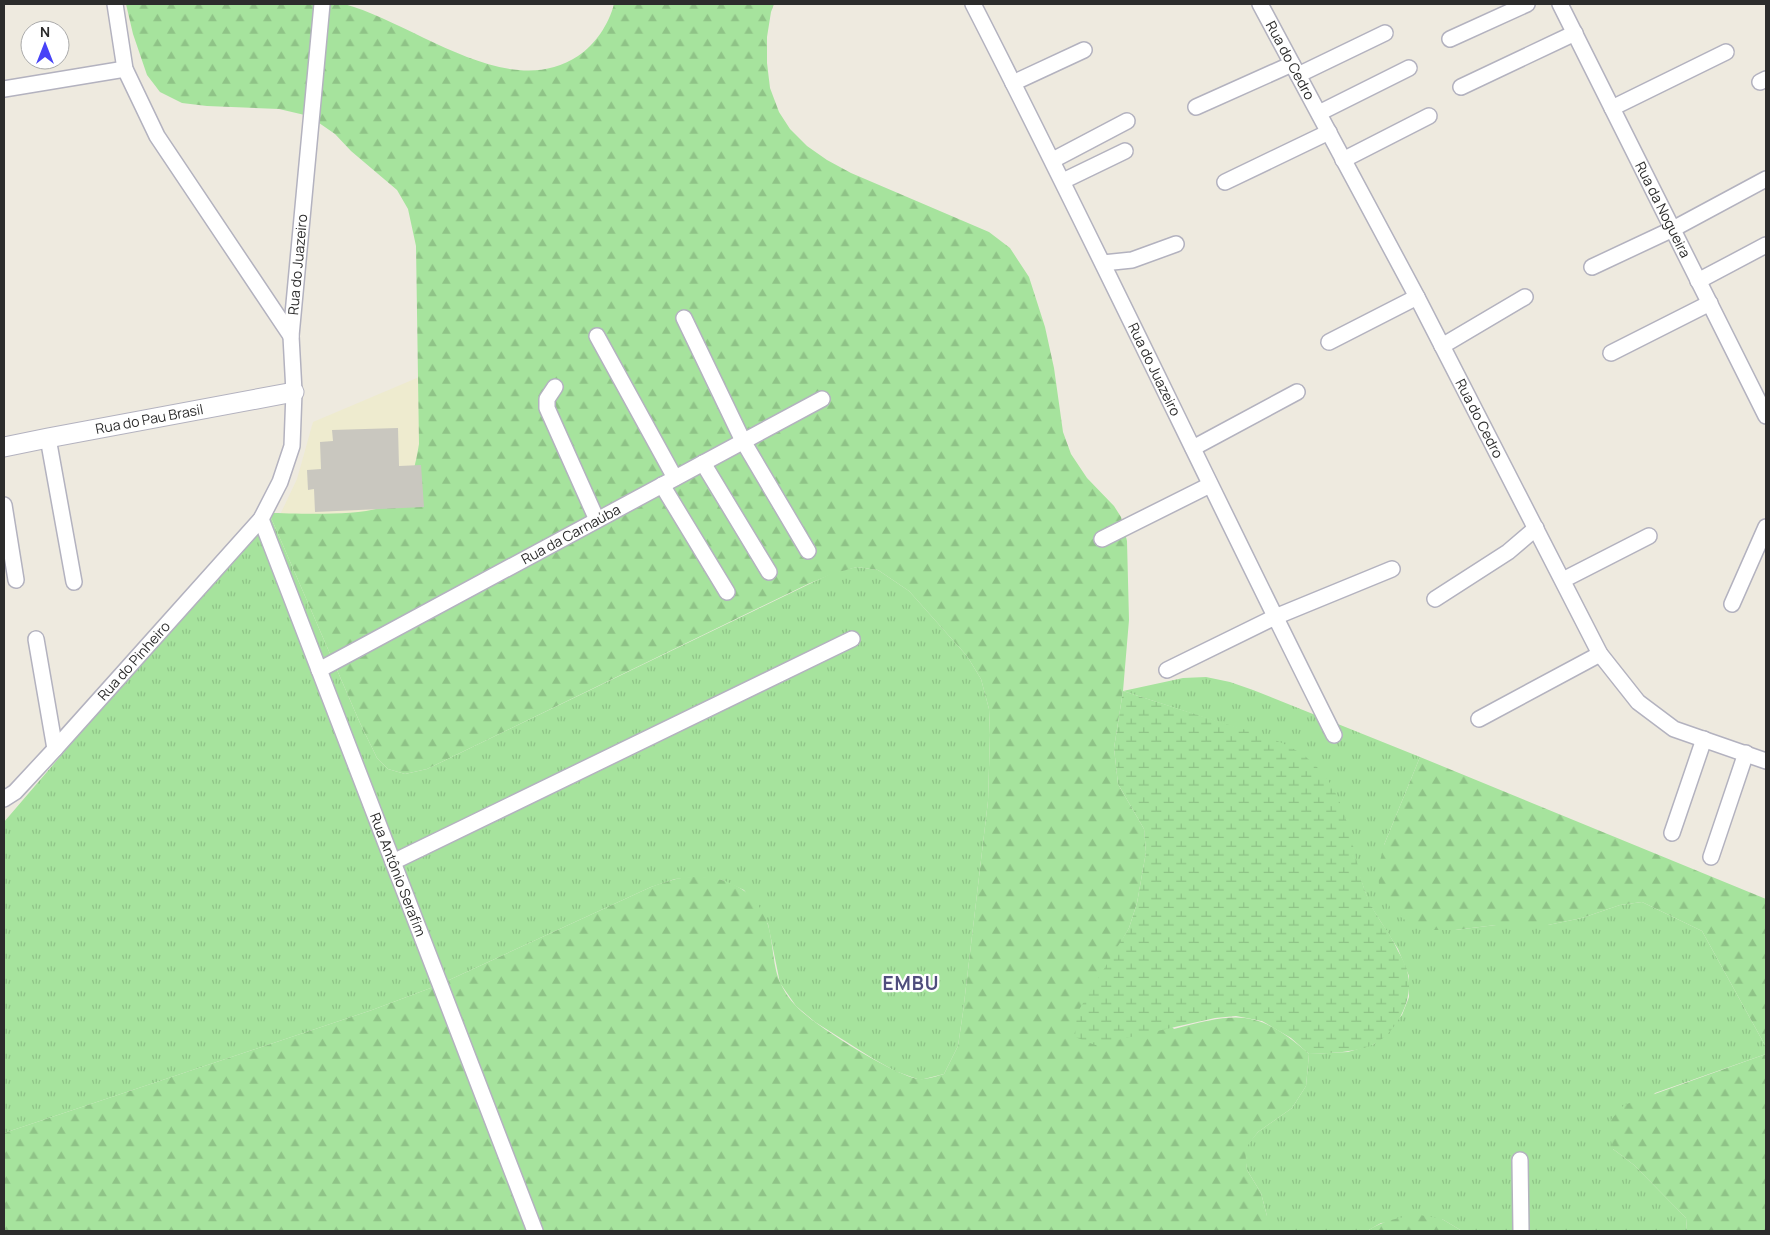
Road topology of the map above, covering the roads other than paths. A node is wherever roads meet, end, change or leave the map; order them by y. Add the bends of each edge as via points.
1 (115, 4) edge
2 (322, 4) edge
3 (973, 4) edge
4 (1260, 4) edge
5 (1527, 4) edge
6 (1560, 4) edge
7 (1385, 33) dead end
8 (1574, 33) junction
9 (1450, 39) dead end
10 (1084, 50) dead end
11 (1726, 52) dead end
12 (1409, 68) dead end
13 (125, 69) junction
14 (1295, 70) junction
15 (1013, 83) junction
16 (1461, 87) dead end
17 (4, 89) edge
18 (1196, 107) dead end
19 (1612, 108) junction
20 (1319, 113) junction
21 (1429, 116) dead end
22 (1127, 121) dead end
23 (1329, 132) junction
24 (1125, 151) dead end
25 (1053, 160) junction
26 (1343, 160) junction
27 (1766, 179) edge
28 (1063, 181) junction
29 (1225, 182) dead end
30 (1672, 229) junction
31 (1176, 244) dead end
32 (1766, 245) edge
33 (1103, 263) junction
34 (1592, 267) dead end
35 (1698, 281) junction
36 (1417, 297) junction
37 (1525, 297) dead end
38 (1710, 303) junction
39 (684, 318) dead end
40 (291, 336) junction
41 (597, 336) dead end
42 (1329, 342) dead end
43 (1442, 346) junction
44 (1612, 352) dead end
45 (554, 387) dead end
46 (1760, 389) edge
47 (294, 392) junction
48 (1298, 392) dead end
49 (822, 398) dead end
50 (1766, 416) edge
51 (48, 438) junction
52 (743, 441) junction
53 (4, 447) edge
54 (1193, 448) junction
55 (702, 463) junction
56 (668, 481) junction
57 (1210, 485) junction
58 (4, 505) edge
59 (261, 519) junction
60 (596, 520) junction
61 (1766, 526) edge
62 (1536, 528) junction
63 (1649, 536) dead end
64 (1102, 539) dead end
65 (808, 551) dead end
66 (1392, 569) dead end
67 (769, 572) dead end
68 (16, 580) dead end
69 (1563, 580) junction
70 (74, 582) dead end
71 (727, 592) dead end
72 (1435, 599) dead end
73 (1732, 604) dead end
74 (1275, 617) junction
75 (36, 639) dead end
76 (852, 639) dead end
77 (1600, 654) junction
78 (319, 670) junction
79 (1167, 670) dead end
80 (1479, 719) dead end
81 (1334, 735) dead end
82 (1704, 739) junction
83 (56, 749) junction
84 (1746, 753) junction
85 (1766, 761) edge
86 (4, 799) edge
87 (1672, 833) dead end
88 (1711, 857) dead end
89 (393, 862) junction
90 (1520, 1160) dead end
91 (535, 1231) edge
92 (1521, 1231) edge

1 - 13 street
2 - 40 street, Rua do Juazeiro
3 - 15 street, Rua do Juazeiro
4 - 14 street, Rua do Cedro
5 - 9 street
6 - 8 street, Rua da Nogueira
7 - 14 street
8 - 16 street
8 - 19 street, Rua da Nogueira
10 - 15 street
11 - 19 street
12 - 20 street
13 - 17 street
13 - 40 street via 157,136
14 - 18 street
14 - 20 street, Rua do Cedro
15 - 25 street, Rua do Juazeiro
19 - 30 street, Rua da Nogueira
20 - 23 street, Rua do Cedro
21 - 26 street
22 - 25 street
23 - 26 street, Rua do Cedro
23 - 29 street
24 - 28 street
25 - 28 street, Rua do Juazeiro
26 - 36 street, Rua do Cedro
27 - 30 street
28 - 33 street, Rua do Juazeiro
30 - 34 street
30 - 35 street, Rua da Nogueira
31 - 33 street via 1132,260
32 - 35 street
33 - 54 street, Rua do Juazeiro
35 - 38 street, Rua da Nogueira
36 - 42 street
36 - 43 street, Rua do Cedro
37 - 43 street
38 - 44 street
38 - 46 street, Rua da Nogueira
39 - 52 street
40 - 47 street, Rua do Juazeiro
41 - 56 street
43 - 62 street, Rua do Cedro
45 - 60 street via 547,398 547,408
46 - 50 street, Rua da Nogueira
47 - 51 street, Rua do Pau Brasil
47 - 59 street, Rua do Juazeiro via 292,446 280,482
48 - 54 street
49 - 52 street, Rua da Carnaúba
51 - 53 street, Rua do Pau Brasil
51 - 70 street
52 - 55 street, Rua da Carnaúba
52 - 65 street
54 - 57 street, Rua do Juazeiro
55 - 56 street, Rua da Carnaúba
55 - 67 street
56 - 60 street, Rua da Carnaúba
56 - 71 street
57 - 64 street
57 - 74 street, Rua do Juazeiro
58 - 68 street
59 - 78 street, Rua Antônio Serafim
59 - 83 street, Rua do Pinheiro
60 - 78 street, Rua da Carnaúba
61 - 73 street
62 - 69 street, Rua do Cedro
62 - 72 street via 1508,552
63 - 69 street
66 - 74 street
69 - 77 street, Rua do Cedro
74 - 79 street
74 - 81 street, Rua do Juazeiro
75 - 83 street
76 - 89 street
77 - 80 street
77 - 82 street, Rua do Cedro via 1638,702 1674,728
78 - 89 street, Rua Antônio Serafim
82 - 84 street, Rua do Cedro
82 - 87 street
83 - 86 street, Rua do Pinheiro via 15,792
84 - 85 street, Rua do Cedro
84 - 88 street
89 - 91 street, Rua Antônio Serafim
90 - 92 street

